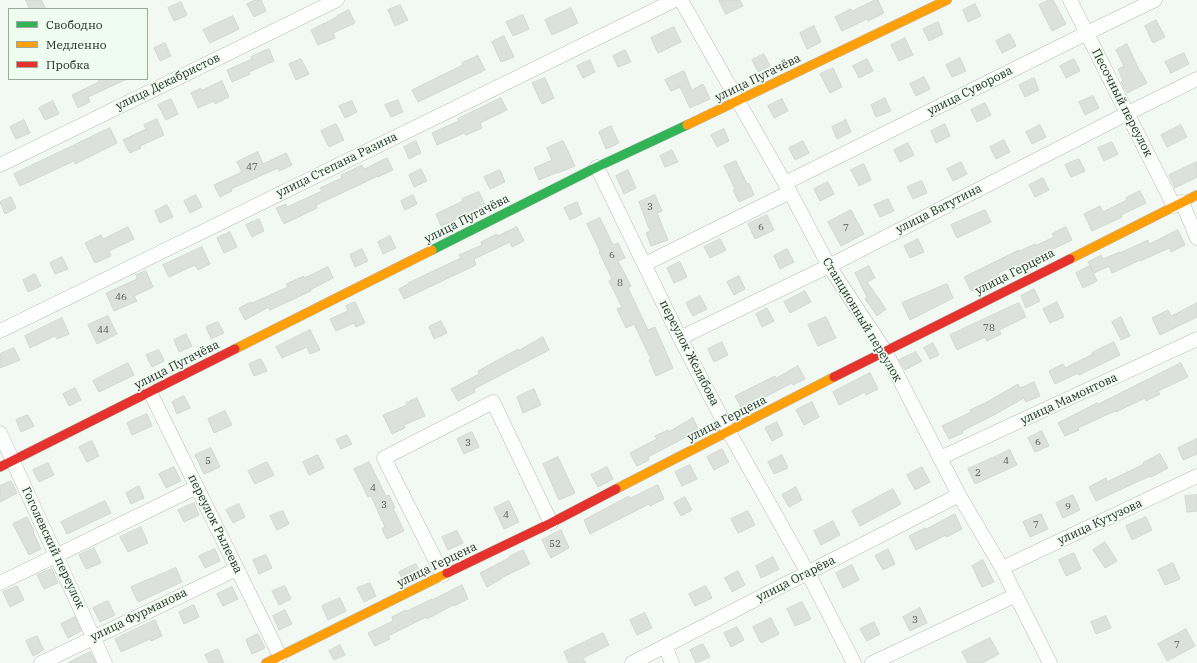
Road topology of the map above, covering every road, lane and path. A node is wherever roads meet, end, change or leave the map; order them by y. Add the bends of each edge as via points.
1 (337, 0) edge
2 (675, 0) edge
3 (681, 0) edge
4 (947, 0) edge
5 (1070, 0) edge
6 (1155, 0) edge
7 (1087, 32) junction
8 (1197, 79) edge
9 (738, 101) junction
10 (1128, 113) junction
11 (0, 165) edge
12 (598, 167) junction
13 (788, 188) junction
14 (1197, 195) edge
15 (1178, 204) junction
16 (1197, 238) edge
17 (645, 264) junction
18 (829, 266) junction
19 (0, 331) edge
20 (680, 338) junction
21 (1197, 339) edge
22 (885, 351) junction
23 (150, 392) junction
24 (729, 432) junction
25 (0, 433) edge
26 (940, 458) junction
27 (13, 460) junction
28 (0, 467) edge
29 (1197, 476) edge
30 (197, 487) junction
31 (959, 495) junction
32 (551, 522) junction
33 (56, 555) junction
34 (1002, 568) junction
35 (237, 569) junction
36 (808, 573) junction
37 (443, 575) junction
38 (0, 583) edge
39 (1016, 595) junction
40 (93, 637) junction
41 (665, 646) junction
42 (280, 656) junction
43 (42, 663) edge
44 (106, 663) edge
45 (266, 663) edge
46 (632, 663) edge
47 (672, 663) edge
48 (854, 663) edge
49 (872, 663) edge
50 (1050, 663) edge

1 - 11 street, улица Декабристов
2 - 19 street, улица Степана Разина
3 - 9 street, Станционный переулок
4 - 9 street, улица Пугачёва
5 - 7 street, Песочный переулок
6 - 7 street, улица Суворова
7 - 10 street, Песочный переулок
7 - 13 street, улица Суворова
8 - 10 street, улица Ватутина
9 - 12 street, улица Пугачёва
9 - 13 street, Станционный переулок
10 - 15 street, Песочный переулок
10 - 18 street, улица Ватутина
12 - 17 street, переулок Желябова
12 - 23 street, улица Пугачёва
13 - 17 street, улица Суворова
13 - 18 street, Станционный переулок
14 - 15 street, улица Герцена
15 - 16 street, Песочный переулок
15 - 22 street, улица Герцена
17 - 20 street, переулок Желябова
18 - 20 street, улица Ватутина
18 - 22 street, Станционный переулок
20 - 24 street, переулок Желябова
21 - 26 street, улица Мамонтова
22 - 24 street, улица Герцена
22 - 26 street, Станционный переулок
23 - 27 street, улица Пугачёва
23 - 30 street, переулок Рылеева
24 - 32 street, улица Герцена
24 - 36 street, переулок Желябова
25 - 27 street, Гоголевский переулок
26 - 31 street, Станционный переулок
27 - 28 street, улица Пугачёва
27 - 33 street, Гоголевский переулок
29 - 34 street, улица Кутузова
30 - 33 street
30 - 35 street, переулок Рылеева
31 - 34 street, Станционный переулок
31 - 36 street, улица Огарёва
32 - 37 street, улица Герцена
32 - 37 street via 493,402 384,458
33 - 38 street
33 - 40 street, Гоголевский переулок
34 - 39 street, Станционный переулок
35 - 40 street, улица Фурманова
35 - 42 street, переулок Рылеева
36 - 41 street, улица Огарёва
36 - 48 street, переулок Желябова
37 - 42 street, улица Герцена
39 - 49 street
39 - 50 street, Станционный переулок
40 - 43 street, улица Фурманова
40 - 44 street, Гоголевский переулок
41 - 46 street, улица Огарёва
41 - 47 street
42 - 45 street, улица Герцена

